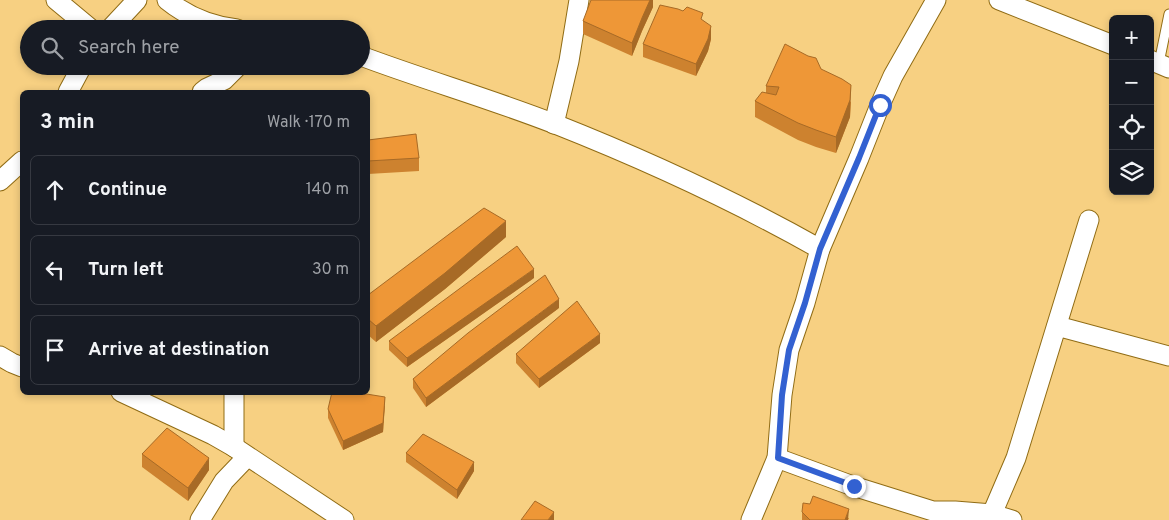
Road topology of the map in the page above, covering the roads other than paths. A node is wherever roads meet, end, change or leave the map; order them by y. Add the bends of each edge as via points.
1 (56, 0) edge
2 (137, 0) edge
3 (167, 0) edge
4 (579, 0) edge
5 (936, 0) edge
6 (999, 0) edge
7 (1169, 14) edge
8 (80, 20) edge
9 (118, 20) edge
10 (201, 20) edge
11 (1109, 43) edge
12 (370, 59) edge
13 (1159, 64) edge
14 (77, 75) edge
15 (229, 75) edge
16 (69, 90) edge
17 (204, 90) edge
18 (554, 124) junction
19 (20, 163) edge
20 (0, 181) edge
21 (1089, 220) dead end
22 (820, 249) junction
23 (1057, 326) junction
24 (0, 356) edge
25 (1169, 356) edge
26 (20, 366) edge
27 (127, 395) edge
28 (234, 395) edge
29 (240, 452) junction
30 (778, 458) junction
31 (992, 514) junction
32 (936, 516) edge
33 (200, 520) edge
34 (344, 520) edge
35 (751, 520) edge
36 (1011, 520) edge

1 - 8 street
2 - 9 street
3 - 10 street
4 - 18 street
5 - 22 street via 893,76
6 - 11 street
7 - 13 lane
12 - 18 street
14 - 16 street
15 - 17 street
18 - 22 street via 645,161 768,220
19 - 20 street
21 - 23 street
22 - 30 street via 789,350
23 - 25 street
23 - 31 street via 1016,458
24 - 26 street
27 - 29 street via 213,435
28 - 29 street
29 - 33 street
29 - 34 street
30 - 32 street
30 - 35 street
31 - 32 street via 955,511
31 - 36 street

